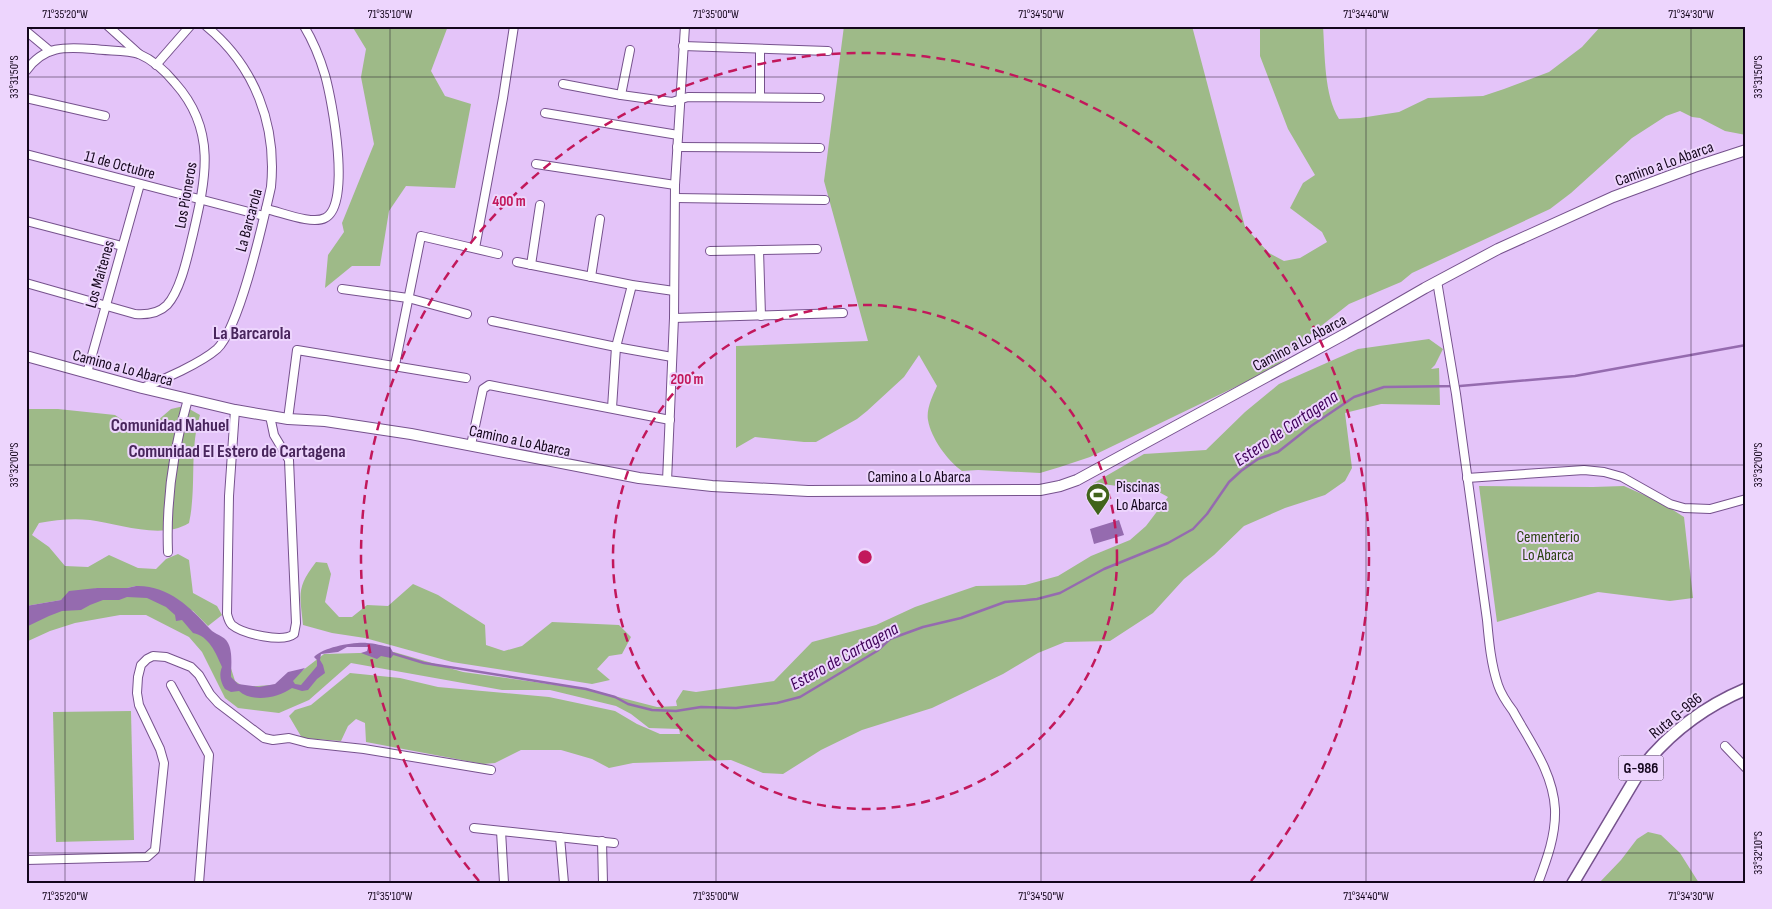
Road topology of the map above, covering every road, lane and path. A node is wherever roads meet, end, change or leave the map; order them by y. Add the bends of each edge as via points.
1 (108, 26) edge
2 (190, 26) edge
3 (206, 26) edge
4 (304, 26) edge
5 (514, 26) edge
6 (685, 26) edge
7 (26, 30) edge
8 (683, 46) junction
9 (760, 48) junction
10 (630, 50) dead end
11 (50, 51) junction
12 (828, 51) dead end
13 (139, 54) junction
14 (156, 65) junction
15 (26, 71) edge
16 (563, 84) dead end
17 (620, 95) junction
18 (760, 97) junction
19 (26, 98) edge
20 (820, 98) dead end
21 (680, 99) junction
22 (545, 114) dead end
23 (105, 116) dead end
24 (678, 135) junction
25 (677, 147) junction
26 (820, 148) dead end
27 (1746, 150) edge
28 (26, 154) edge
29 (536, 164) dead end
30 (140, 184) junction
31 (675, 186) junction
32 (675, 198) junction
33 (201, 199) junction
34 (824, 200) dead end
35 (540, 205) dead end
36 (265, 212) junction
37 (600, 219) dead end
38 (26, 220) edge
39 (122, 246) junction
40 (475, 248) junction
41 (817, 249) dead end
42 (759, 250) junction
43 (710, 251) dead end
44 (498, 254) dead end
45 (517, 262) dead end
46 (531, 265) junction
47 (591, 277) junction
48 (1437, 281) junction
49 (26, 283) edge
50 (632, 285) junction
51 (342, 289) dead end
52 (674, 290) junction
53 (408, 298) junction
54 (104, 306) junction
55 (842, 313) dead end
56 (467, 314) dead end
57 (761, 316) junction
58 (674, 318) junction
59 (492, 322) dead end
60 (616, 347) junction
61 (26, 356) edge
62 (672, 357) junction
63 (395, 365) junction
64 (87, 373) junction
65 (466, 378) dead end
66 (142, 388) junction
67 (188, 399) junction
68 (612, 408) junction
69 (235, 410) junction
70 (270, 416) junction
71 (288, 419) junction
72 (670, 420) junction
73 (472, 445) junction
74 (1467, 478) junction
75 (667, 481) junction
76 (1746, 499) edge
77 (168, 552) dead end
78 (172, 685) dead end
79 (1746, 689) edge
80 (1725, 746) dead end
81 (1746, 768) edge
82 (490, 770) dead end
83 (474, 828) dead end
84 (501, 831) junction
85 (560, 837) junction
86 (602, 841) junction
87 (614, 843) dead end
88 (26, 860) edge
89 (199, 883) edge
90 (504, 883) edge
91 (564, 883) edge
92 (603, 883) edge
93 (1538, 883) edge
94 (1573, 883) edge

1 - 13 street
2 - 14 street
3 - 36 street, La Barcarola via 238,60 254,85 265,112 273,157 272,187
4 - 36 street, 11 de Octubre via 329,88 339,165 334,211 316,221
5 - 40 street
6 - 8 street
7 - 11 street
8 - 9 street
8 - 21 street
9 - 12 street
9 - 18 street
10 - 17 street
11 - 13 street, Los Pioneros via 72,47
11 - 15 street, Los Pioneros
13 - 14 street, Los Pioneros
14 - 33 street, Los Pioneros via 184,95 199,125 206,169
16 - 17 street
17 - 21 street via 672,102
18 - 20 street
18 - 21 street
19 - 23 street
21 - 24 street
22 - 24 street
24 - 25 street
25 - 26 street
25 - 31 street
27 - 48 main road, Camino a Lo Abarca via 1653,181 1573,214
28 - 30 street, 11 de Octubre
29 - 31 street
30 - 33 street, 11 de Octubre
30 - 39 street, Los Maitenes
31 - 32 street
32 - 34 street
32 - 52 street
33 - 36 street, 11 de Octubre
33 - 54 street, Los Pioneros via 181,276 169,302 157,312 146,314
35 - 46 street
36 - 66 street, La Barcarola via 244,291 223,342 204,358
37 - 47 street
38 - 39 street
39 - 54 street, Los Maitenes
40 - 44 street
40 - 53 street via 421,236
41 - 42 street
42 - 43 street
42 - 57 street
45 - 46 street
46 - 47 street
47 - 50 street
48 - 74 street
48 - 75 main road, Camino a Lo Abarca via 1302,358 1060,486 1030,490 808,491 744,489
49 - 54 street, Los Pioneros
50 - 52 street
50 - 60 street
51 - 53 street
52 - 58 street
53 - 56 street
53 - 63 street
54 - 64 street, Los Maitenes
55 - 57 street
57 - 58 street
58 - 62 street
59 - 60 street
60 - 62 street
60 - 68 street
61 - 64 main road, Camino a Lo Abarca
62 - 72 street
63 - 65 street
63 - 71 street via 297,350
64 - 66 main road, Camino a Lo Abarca
66 - 67 main road, Camino a Lo Abarca
67 - 69 main road, Camino a Lo Abarca
67 - 77 street via 171,475
68 - 72 street
68 - 73 street via 486,386
69 - 70 main road, Camino a Lo Abarca
69 - 70 street via 229,496 227,614 235,627 260,636 288,638 295,632 296,623 288,460 274,435
70 - 71 main road, Camino a Lo Abarca
71 - 73 main road, Camino a Lo Abarca via 325,421
72 - 75 street
73 - 75 main road, Camino a Lo Abarca via 598,471
74 - 76 street via 1584,470 1622,477 1670,504 1684,508 1710,509
74 - 93 street via 1494,671 1504,696 1540,758 1553,797 1554,824 1550,850
78 - 89 street via 209,755
79 - 94 main road, Ruta G-986 / G-986 via 1717,702 1688,721 1652,755
80 - 81 street
82 - 88 street via 288,738 264,738 218,703 191,667 154,656 141,665 137,693 164,763 154,850 147,856
83 - 84 street
84 - 85 street
84 - 90 street
85 - 86 street
85 - 91 street
86 - 87 street
86 - 92 street

